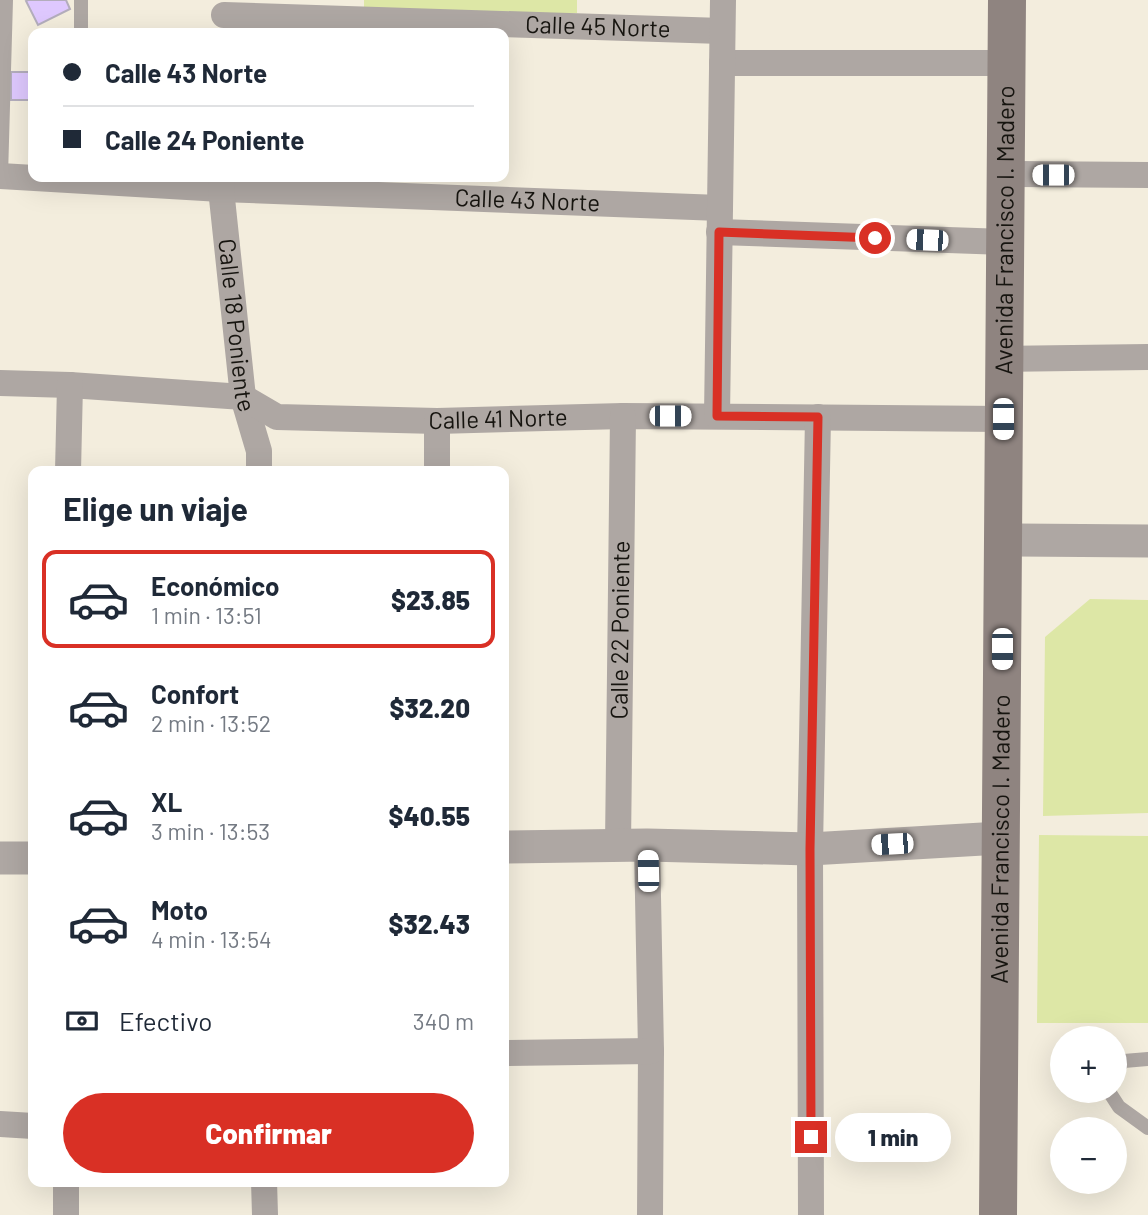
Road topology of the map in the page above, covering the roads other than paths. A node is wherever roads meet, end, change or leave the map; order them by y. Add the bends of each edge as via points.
1 (6, 0) edge
2 (80, 0) edge
3 (723, 0) edge
4 (1007, 0) edge
5 (224, 16) edge
6 (80, 28) edge
7 (722, 31) junction
8 (722, 63) junction
9 (1006, 63) junction
10 (2, 72) edge
11 (1005, 174) junction
12 (1148, 175) edge
13 (1, 176) edge
14 (28, 177) edge
15 (186, 182) edge
16 (221, 183) edge
17 (720, 220) junction
18 (1005, 242) junction
19 (1148, 357) edge
20 (1004, 359) junction
21 (0, 383) edge
22 (70, 385) junction
23 (243, 397) junction
24 (622, 416) junction
25 (717, 416) junction
26 (818, 417) junction
27 (1003, 419) junction
28 (437, 421) junction
29 (68, 466) edge
30 (259, 466) edge
31 (437, 466) edge
32 (1002, 540) junction
33 (1148, 541) edge
34 (1000, 838) junction
35 (633, 845) junction
36 (509, 847) edge
37 (810, 849) junction
38 (0, 858) edge
39 (28, 858) edge
40 (651, 1051) junction
41 (509, 1053) edge
42 (1148, 1059) edge
43 (1127, 1061) edge
44 (1116, 1103) edge
45 (0, 1124) edge
46 (28, 1126) edge
47 (1148, 1128) edge
48 (66, 1187) edge
49 (264, 1187) edge
50 (66, 1215) edge
51 (265, 1215) edge
52 (650, 1215) edge
53 (811, 1215) edge
54 (998, 1215) edge

1 - 10 lane
2 - 6 lane
3 - 7 street
4 - 9 main road, Avenida Francisco I. Madero
5 - 7 street, Calle 45 Norte
7 - 8 street
8 - 9 street
8 - 17 street
9 - 11 main road, Avenida Francisco I. Madero
10 - 13 lane
11 - 12 street
11 - 18 main road, Avenida Francisco I. Madero
13 - 14 street, Calle 43 Norte
15 - 16 street, Calle 43 Norte
16 - 17 street, Calle 43 Norte
16 - 23 street, Calle 18 Poniente
17 - 18 street, Calle 43 Norte
17 - 25 street
18 - 20 main road, Avenida Francisco I. Madero
19 - 20 street
20 - 27 main road, Avenida Francisco I. Madero
21 - 22 street, Calle 41 Norte
22 - 23 street, Calle 41 Norte
22 - 29 street
23 - 28 street, Calle 41 Norte via 278,417
23 - 30 street, Calle 18 Poniente
24 - 25 street, Calle 41 Norte
24 - 28 street, Calle 41 Norte
24 - 35 street, Calle 22 Poniente
25 - 26 street, Calle 41 Norte
26 - 27 street, Calle 41 Norte
26 - 37 street
27 - 32 main road, Avenida Francisco I. Madero
28 - 31 street
32 - 33 street
32 - 34 main road, Avenida Francisco I. Madero
34 - 37 street
34 - 54 main road, Avenida Francisco I. Madero
35 - 36 street
35 - 37 street
35 - 40 street, Calle 22 Poniente
37 - 53 street
38 - 39 street
40 - 41 street
40 - 52 street, Calle 22 Poniente
42 - 43 lane
44 - 47 lane
45 - 46 street
48 - 50 street
49 - 51 street

